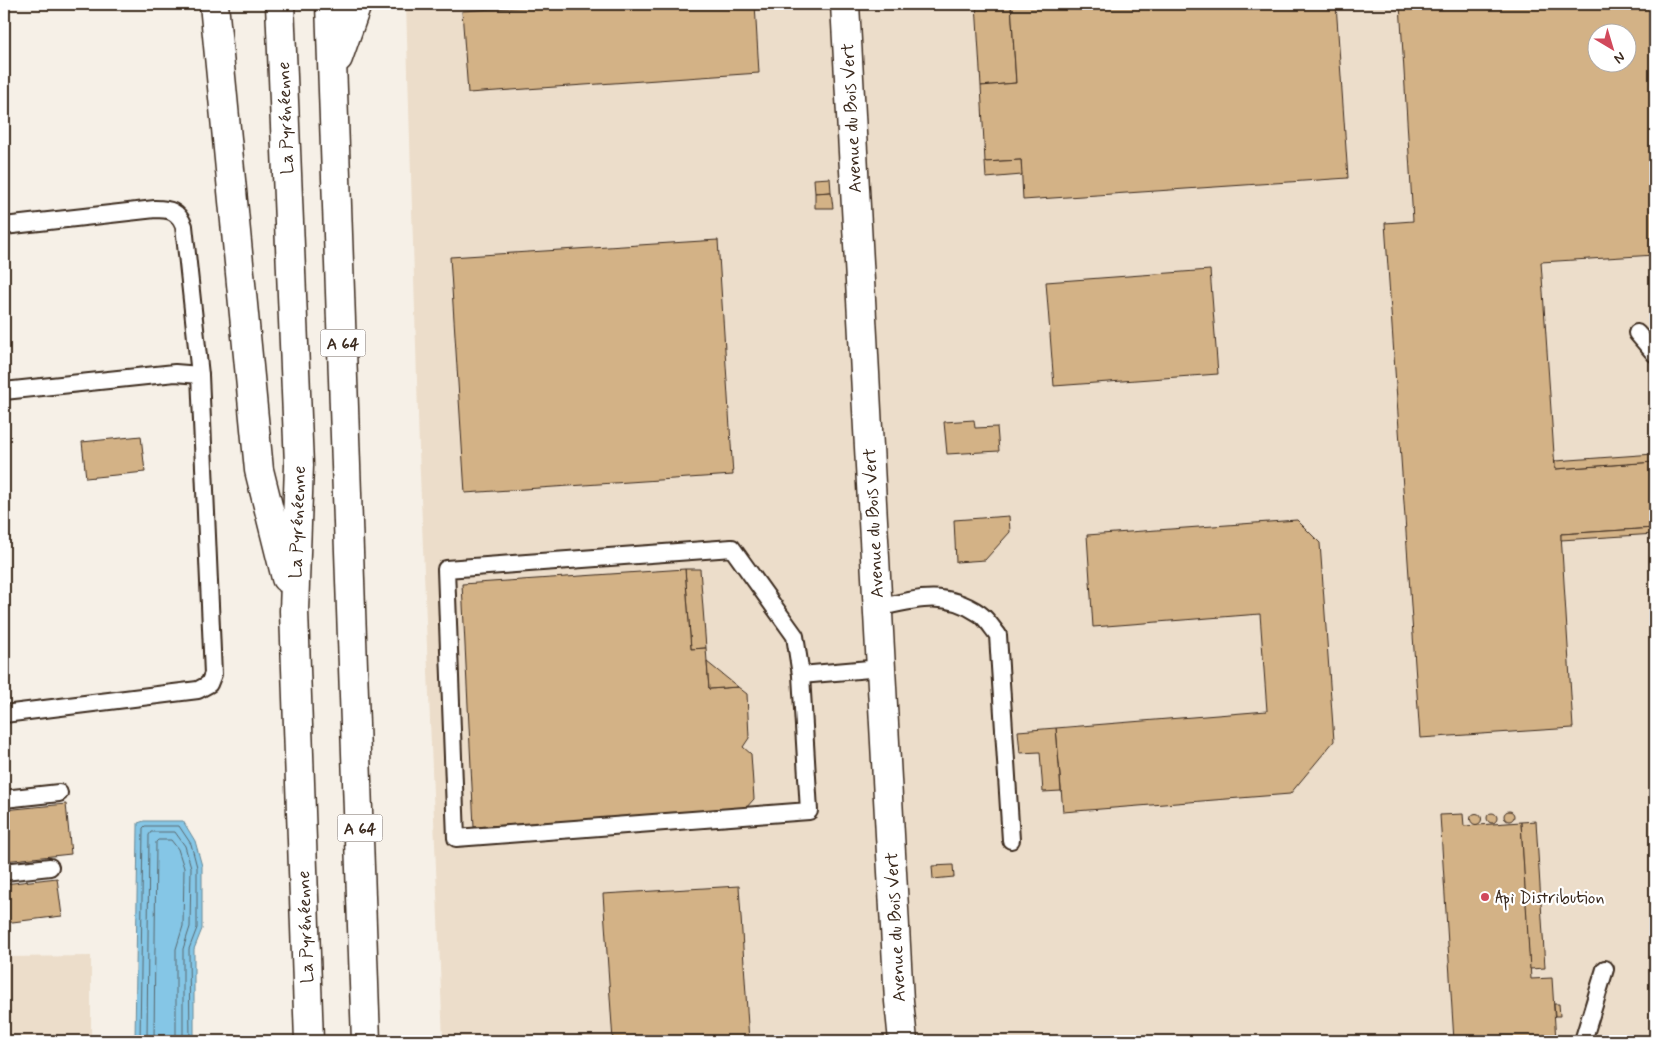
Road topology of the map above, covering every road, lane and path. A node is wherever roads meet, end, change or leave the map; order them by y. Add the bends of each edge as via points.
1 (214, 4) edge
2 (280, 4) edge
3 (330, 4) edge
4 (357, 4) edge
5 (845, 4) edge
6 (333, 72) junction
7 (4, 226) edge
8 (1637, 333) dead end
9 (1655, 354) edge
10 (200, 375) junction
11 (4, 391) edge
12 (878, 608) junction
13 (294, 611) junction
14 (881, 668) junction
15 (801, 675) junction
16 (4, 714) edge
17 (59, 793) dead end
18 (4, 799) edge
19 (1011, 840) dead end
20 (50, 867) dead end
21 (4, 872) edge
22 (1605, 969) dead end
23 (309, 1041) edge
24 (366, 1041) edge
25 (903, 1041) edge
26 (1583, 1041) edge

1 - 13 main road via 260,470
2 - 13 main road, La Pyrénéenne / A 64 via 299,465
3 - 6 main road, A 64
4 - 6 main road
5 - 12 main road, Avenue du Bois Vert
6 - 24 main road, A 64
7 - 10 lane via 171,209 184,226
8 - 9 lane
10 - 11 lane via 175,373
10 - 16 lane via 213,674 209,684 198,690
12 - 14 main road, Avenue du Bois Vert
12 - 19 lane via 927,597 956,602 981,615 998,635
13 - 23 main road, La Pyrénéenne / A 64
14 - 15 lane
14 - 25 main road, Avenue du Bois Vert
15 - 15 lane via 795,636 732,548 446,570 456,838 808,811
17 - 18 lane
20 - 21 lane
22 - 26 lane

